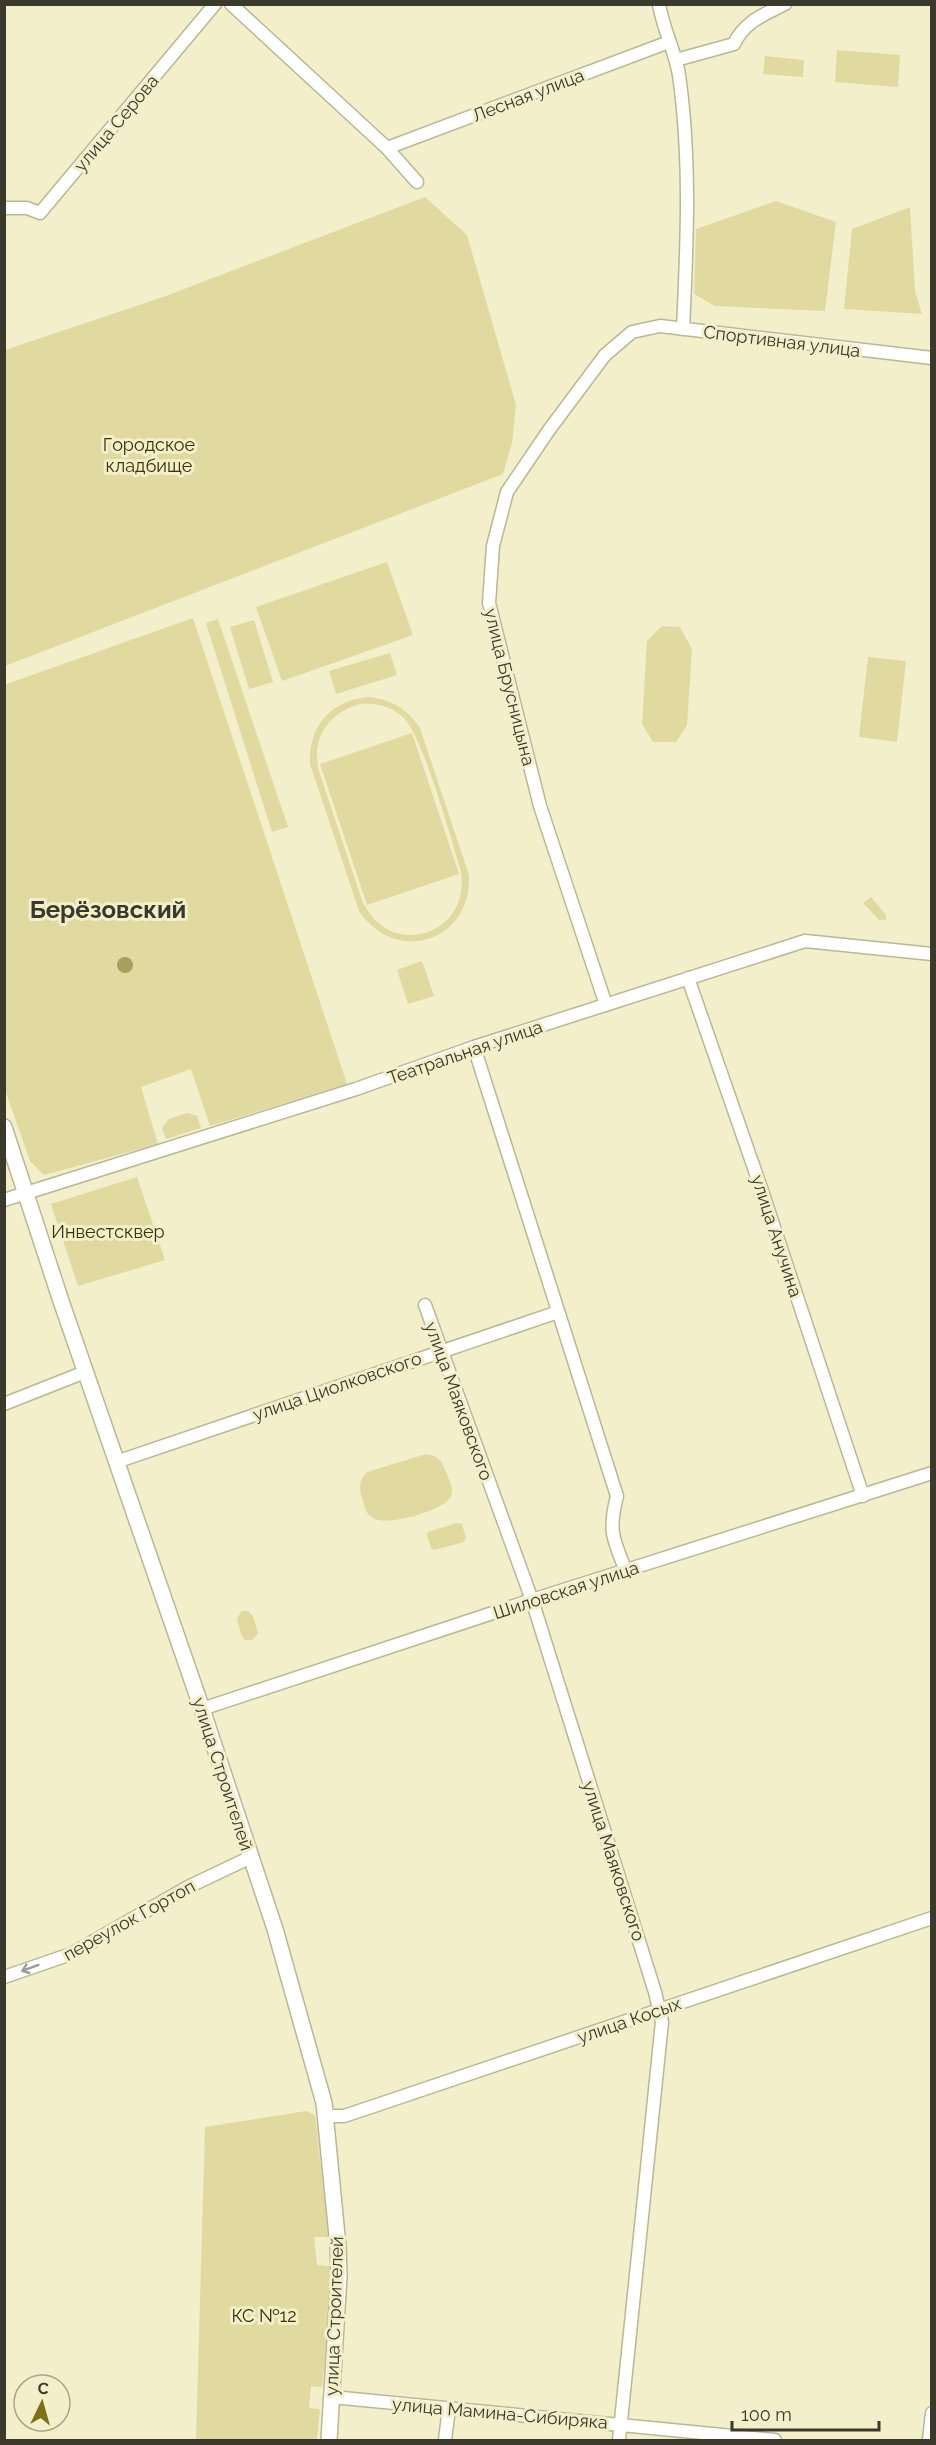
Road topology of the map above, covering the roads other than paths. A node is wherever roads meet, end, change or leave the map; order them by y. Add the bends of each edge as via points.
1 (215, 4) edge
2 (231, 4) edge
3 (658, 4) edge
4 (785, 4) edge
5 (669, 42) junction
6 (676, 60) junction
7 (387, 148) junction
8 (417, 182) dead end
9 (4, 208) edge
10 (683, 329) junction
11 (632, 332) joint
12 (932, 358) edge
13 (932, 954) edge
14 (688, 978) junction
15 (606, 1005) junction
16 (474, 1047) junction
17 (4, 1127) edge
18 (27, 1194) junction
19 (4, 1200) edge
20 (425, 1305) dead end
21 (558, 1312) junction
22 (440, 1350) junction
23 (85, 1372) junction
24 (4, 1404) edge
25 (116, 1462) junction
26 (932, 1473) edge
27 (862, 1496) junction
28 (626, 1571) junction
29 (532, 1600) junction
30 (202, 1709) junction
31 (251, 1857) junction
32 (932, 1918) edge
33 (4, 1977) edge
34 (659, 2010) junction
35 (326, 2116) junction
36 (332, 2397) junction
37 (449, 2408) junction
38 (932, 2413) edge
39 (620, 2424) junction
40 (329, 2440) edge
41 (445, 2440) edge
42 (618, 2440) edge
43 (775, 2440) edge
44 (929, 2440) edge

1 - 9 street, улица Серова via 40,213 27,208
2 - 7 street
3 - 5 street
4 - 6 street via 749,22 734,44
5 - 6 street
5 - 7 street, Лесная улица
6 - 10 street via 686,148
7 - 8 street
10 - 11 street, Спортивная улица via 660,327
10 - 12 street, Спортивная улица
11 - 15 street, улица Брусницына via 605,356 507,492 493,546 489,603 540,806
13 - 14 street, Театральная улица via 805,941
14 - 15 street, Театральная улица
14 - 27 street, улица Анучина
15 - 16 street, Театральная улица
16 - 18 street, Театральная улица via 356,1089
16 - 21 street
17 - 18 main road, улица Строителей
18 - 19 street, Театральная улица
18 - 23 main road, улица Строителей
20 - 22 street, улица Маяковского
21 - 22 street, улица Циолковского
21 - 28 street via 617,1496 612,1536
22 - 25 street, улица Циолковского
22 - 29 street, улица Маяковского
23 - 24 street
23 - 25 main road, улица Строителей
25 - 30 main road, улица Строителей
26 - 27 street, Шиловская улица
27 - 28 street, Шиловская улица
28 - 29 street, Шиловская улица
29 - 30 street, Шиловская улица
29 - 34 street, улица Маяковского
30 - 31 main road, улица Строителей
31 -> 33 street, переулок Гортоп via 188,1887 71,1954
31 - 35 main road, улица Строителей via 306,2032
32 - 34 street, улица Косых
34 - 35 street, улица Косых via 353,2113
34 - 39 street, улица Маяковского via 661,2028
35 - 36 main road, улица Строителей via 338,2246
36 - 37 street, улица Мамина-Сибиряка
36 - 40 main road, улица Строителей
37 - 39 street, улица Мамина-Сибиряка
37 - 41 street
38 - 44 street
39 - 42 street, улица Маяковского
39 - 43 street, улица Мамина-Сибиряка

